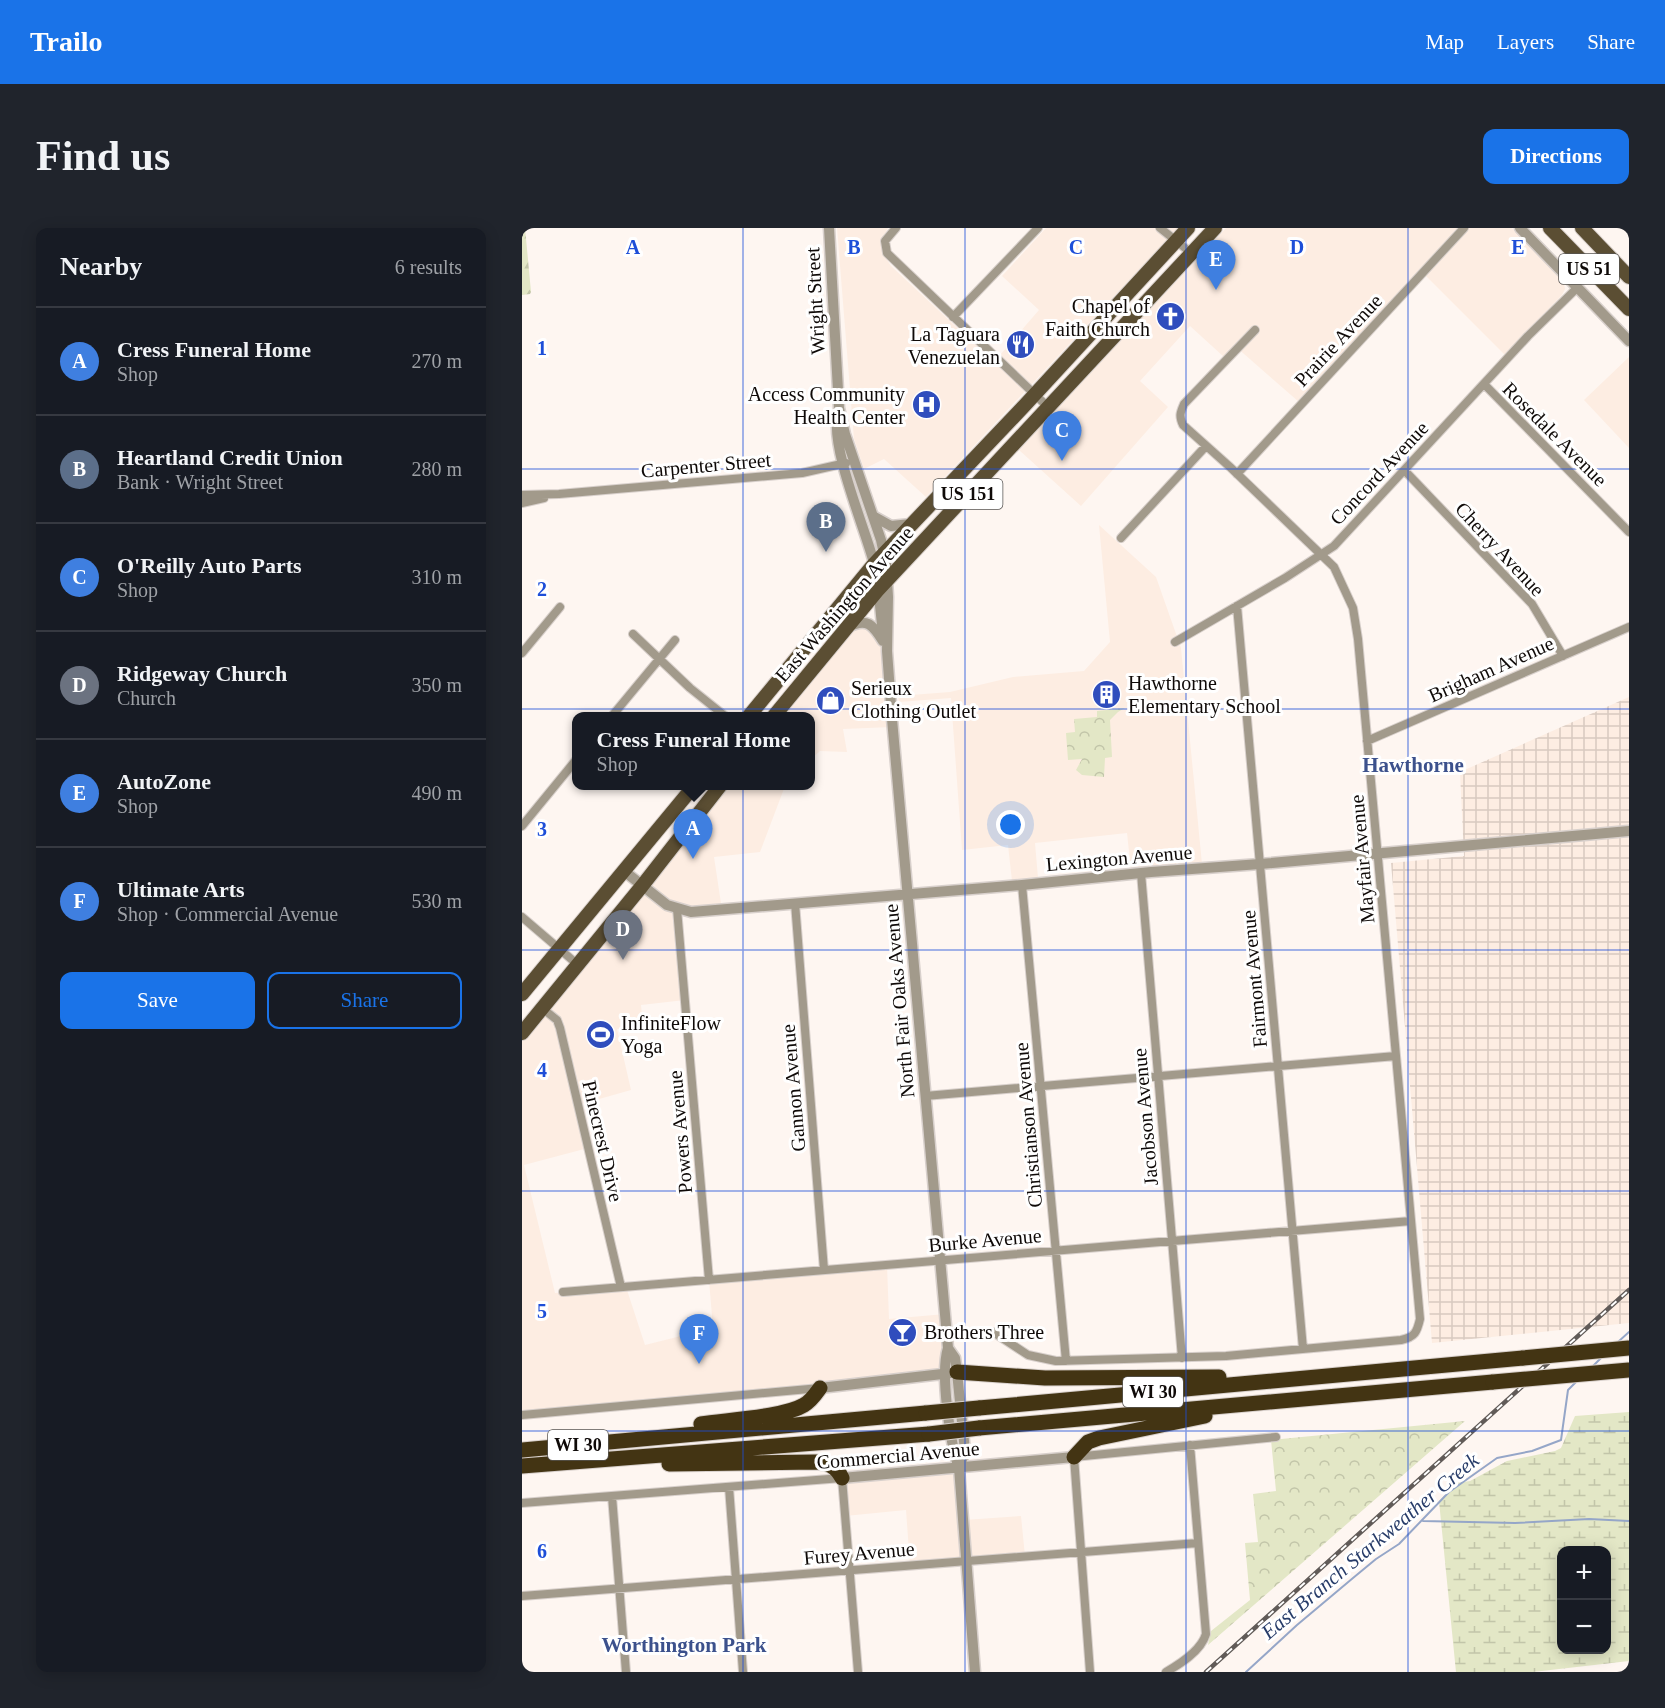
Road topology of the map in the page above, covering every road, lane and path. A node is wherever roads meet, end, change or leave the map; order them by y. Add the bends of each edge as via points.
1 (829, 228) edge
2 (896, 228) edge
3 (1038, 228) edge
4 (1160, 228) edge
5 (1188, 228) edge
6 (1215, 228) edge
7 (1464, 228) edge
8 (1520, 228) edge
9 (1550, 228) edge
10 (1582, 228) edge
11 (1176, 241) junction
12 (1190, 252) junction
13 (1629, 277) edge
14 (1577, 288) junction
15 (1629, 309) edge
16 (953, 317) junction
17 (1255, 330) dead end
18 (1629, 341) edge
19 (1484, 384) junction
20 (1035, 394) junction
21 (1049, 408) junction
22 (1206, 446) junction
23 (849, 462) junction
24 (1405, 471) junction
25 (1237, 474) junction
26 (559, 494) junction
27 (522, 495) edge
28 (522, 503) edge
29 (873, 516) junction
30 (911, 524) junction
31 (1629, 532) edge
32 (1121, 538) dead end
33 (884, 553) junction
34 (1322, 555) junction
35 (874, 564) junction
36 (887, 580) junction
37 (878, 591) junction
38 (1237, 606) junction
39 (560, 607) dead end
40 (1629, 627) edge
41 (845, 629) junction
42 (633, 634) dead end
43 (675, 640) dead end
44 (1175, 642) dead end
45 (885, 647) junction
46 (522, 653) edge
47 (1563, 656) junction
48 (659, 659) junction
49 (616, 712) edge
50 (719, 712) edge
51 (753, 712) edge
52 (778, 712) edge
53 (1367, 741) junction
54 (572, 765) edge
55 (690, 790) edge
56 (717, 790) edge
57 (522, 826) edge
58 (1629, 831) edge
59 (1379, 854) junction
60 (1260, 864) junction
61 (624, 872) junction
62 (1141, 873) junction
63 (1022, 885) junction
64 (642, 886) junction
65 (908, 894) junction
66 (795, 903) junction
67 (677, 909) junction
68 (522, 917) edge
69 (559, 949) junction
70 (577, 964) junction
71 (522, 994) edge
72 (542, 1008) junction
73 (522, 1033) edge
74 (1396, 1056) junction
75 (1278, 1066) junction
76 (1158, 1076) junction
77 (1041, 1086) junction
78 (925, 1096) junction
79 (1411, 1221) junction
80 (1293, 1231) junction
81 (1172, 1241) junction
82 (1056, 1251) junction
83 (940, 1261) junction
84 (824, 1270) junction
85 (709, 1280) junction
86 (621, 1287) junction
87 (563, 1292) dead end
88 (947, 1334) junction
89 (1629, 1348) edge
90 (1303, 1349) junction
91 (1182, 1358) junction
92 (1066, 1361) junction
93 (1629, 1370) edge
94 (951, 1373) junction
95 (1326, 1376) junction
96 (820, 1388) junction
97 (1278, 1401) junction
98 (522, 1415) edge
99 (1276, 1437) dead end
100 (1190, 1445) junction
101 (522, 1450) edge
102 (1074, 1457) junction
103 (627, 1458) junction
104 (522, 1467) edge
105 (960, 1468) junction
106 (842, 1478) junction
107 (729, 1487) junction
108 (612, 1496) junction
109 (522, 1503) edge
110 (1198, 1542) junction
111 (1081, 1552) junction
112 (967, 1561) junction
113 (850, 1570) junction
114 (736, 1579) junction
115 (620, 1589) junction
116 (522, 1596) edge
117 (626, 1672) edge
118 (743, 1672) edge
119 (858, 1672) edge
120 (975, 1672) edge
121 (1090, 1672) edge
122 (1166, 1672) edge

1 - 23 street, Wright Street via 837,433
2 - 16 street via 885,241 887,254
3 - 16 street
4 - 11 street
5 - 11 main road, East Washington Avenue / US 151
6 - 12 main road, East Washington Avenue / US 151
7 - 25 street, Prairie Avenue
8 - 14 street
9 - 15 main road, US 51
10 - 13 main road, US 51
11 - 12 street
11 - 20 main road, East Washington Avenue / US 151
12 - 21 main road, East Washington Avenue / US 151
14 - 18 street
14 - 19 street, Concord Avenue
16 - 20 street
17 - 22 street, Mayfair Avenue via 1184,404 1180,417 1183,425
19 - 24 street, Concord Avenue
19 - 31 street, Rosedale Avenue
20 - 21 street
20 - 30 main road, East Washington Avenue / US 151
21 - 36 main road, East Washington Avenue / US 151
22 - 25 street, Mayfair Avenue
22 - 32 street
23 - 26 street, Carpenter Street via 802,473
23 - 29 street, Wright Street
23 - 35 street, Wright Street
24 - 34 street, Concord Avenue
24 - 47 street, Cherry Avenue via 1532,604
25 - 34 street, Mayfair Avenue
26 - 27 street, Carpenter Street
26 - 28 street, Carpenter Street
29 - 30 street via 891,526
29 - 33 street, Wright Street
30 - 33 main road, East Washington Avenue / US 151
33 - 35 main road, East Washington Avenue / US 151
33 - 36 street, North Fair Oaks Avenue
34 - 38 street, Concord Avenue
34 - 53 street, Mayfair Avenue via 1334,567 1353,608
35 - 37 street, North Fair Oaks Avenue
35 - 51 main road, East Washington Avenue / US 151
36 - 37 main road, East Washington Avenue / US 151
36 - 45 street, North Fair Oaks Avenue
37 - 41 main road, East Washington Avenue / US 151
37 - 45 street, North Fair Oaks Avenue
38 - 44 street, Concord Avenue
38 - 60 street, Fairmont Avenue
39 - 46 street
40 - 47 street, Brigham Avenue
41 - 45 street via 866,623 873,627
41 - 52 main road, East Washington Avenue / US 151
42 - 48 street
43 - 48 street
45 - 65 street, North Fair Oaks Avenue
47 - 53 street, Brigham Avenue
48 - 49 street
48 - 50 street
53 - 59 street, Mayfair Avenue
54 - 57 street
55 - 61 main road
56 - 64 main road
58 - 59 street, Lexington Avenue
59 - 60 street, Lexington Avenue
59 - 74 street, Mayfair Avenue
60 - 62 street, Lexington Avenue
60 - 75 street, Fairmont Avenue
61 - 64 street, Lexington Avenue
61 - 69 main road
62 - 63 street, Lexington Avenue
62 - 76 street, Jacobson Avenue
63 - 65 street, Lexington Avenue
63 - 77 street, Christianson Avenue
64 - 67 street, Lexington Avenue
64 - 70 main road
65 - 66 street, Lexington Avenue
65 - 78 street, North Fair Oaks Avenue
66 - 67 street, Lexington Avenue via 691,912
66 - 84 street, Gannon Avenue
67 - 85 street, Powers Avenue
68 - 69 street
69 - 70 street
69 - 71 main road
70 - 72 main road
72 - 73 main road
72 - 86 street, Pinecrest Drive via 560,1028
74 - 75 street
74 - 79 street, Mayfair Avenue
75 - 76 street
75 - 80 street, Fairmont Avenue
76 - 77 street
76 - 81 street, Jacobson Avenue
77 - 78 street
77 - 82 street, Christianson Avenue
78 - 83 street, North Fair Oaks Avenue
79 - 80 street, Burke Avenue
79 - 90 street, Mayfair Avenue via 1420,1319 1417,1332 1401,1340
80 - 81 street, Burke Avenue
80 - 90 street, Fairmont Avenue
81 - 82 street, Burke Avenue
81 - 91 street, Jacobson Avenue
82 - 83 street, Burke Avenue
82 - 92 street, Christianson Avenue
83 - 84 street, Burke Avenue
83 - 88 street, North Fair Oaks Avenue
84 - 85 street, Burke Avenue
85 - 86 street, Burke Avenue
86 - 87 street, Burke Avenue
88 - 92 street via 993,1332 1028,1355
88 - 94 street, North Fair Oaks Avenue via 948,1348 955,1358
89 - 95 highway, WI 30, bridge
90 - 91 street
91 - 92 street
93 - 97 highway, WI 30, bridge
94 - 95 highway via 1045,1378
94 - 96 street
94 - 105 street, North Fair Oaks Avenue via 965,1451
95 - 101 highway, WI 30, bridge
96 - 98 street
96 - 101 highway via 813,1399 787,1411
97 - 102 highway via 1099,1438 1088,1442
97 - 103 highway, WI 30, bridge
99 - 100 street, Commercial Avenue
100 - 102 street, Commercial Avenue
100 - 110 street
102 - 105 street, Commercial Avenue
102 - 111 street
103 - 104 highway, WI 30
103 - 106 highway via 655,1464 827,1463
105 - 106 street, Commercial Avenue
105 - 112 street, North Fair Oaks Avenue
106 - 107 street, Commercial Avenue
106 - 113 street
107 - 108 street, Commercial Avenue
107 - 114 street
108 - 109 street, Commercial Avenue
108 - 115 street
110 - 111 street, Furey Avenue
110 - 122 street via 1204,1640 1179,1665
111 - 112 street, Furey Avenue
111 - 121 street
112 - 113 street, Furey Avenue
112 - 120 street, North Fair Oaks Avenue
113 - 114 street, Furey Avenue
113 - 119 street
114 - 115 street, Furey Avenue
114 - 118 street
115 - 116 street, Furey Avenue
115 - 117 street

